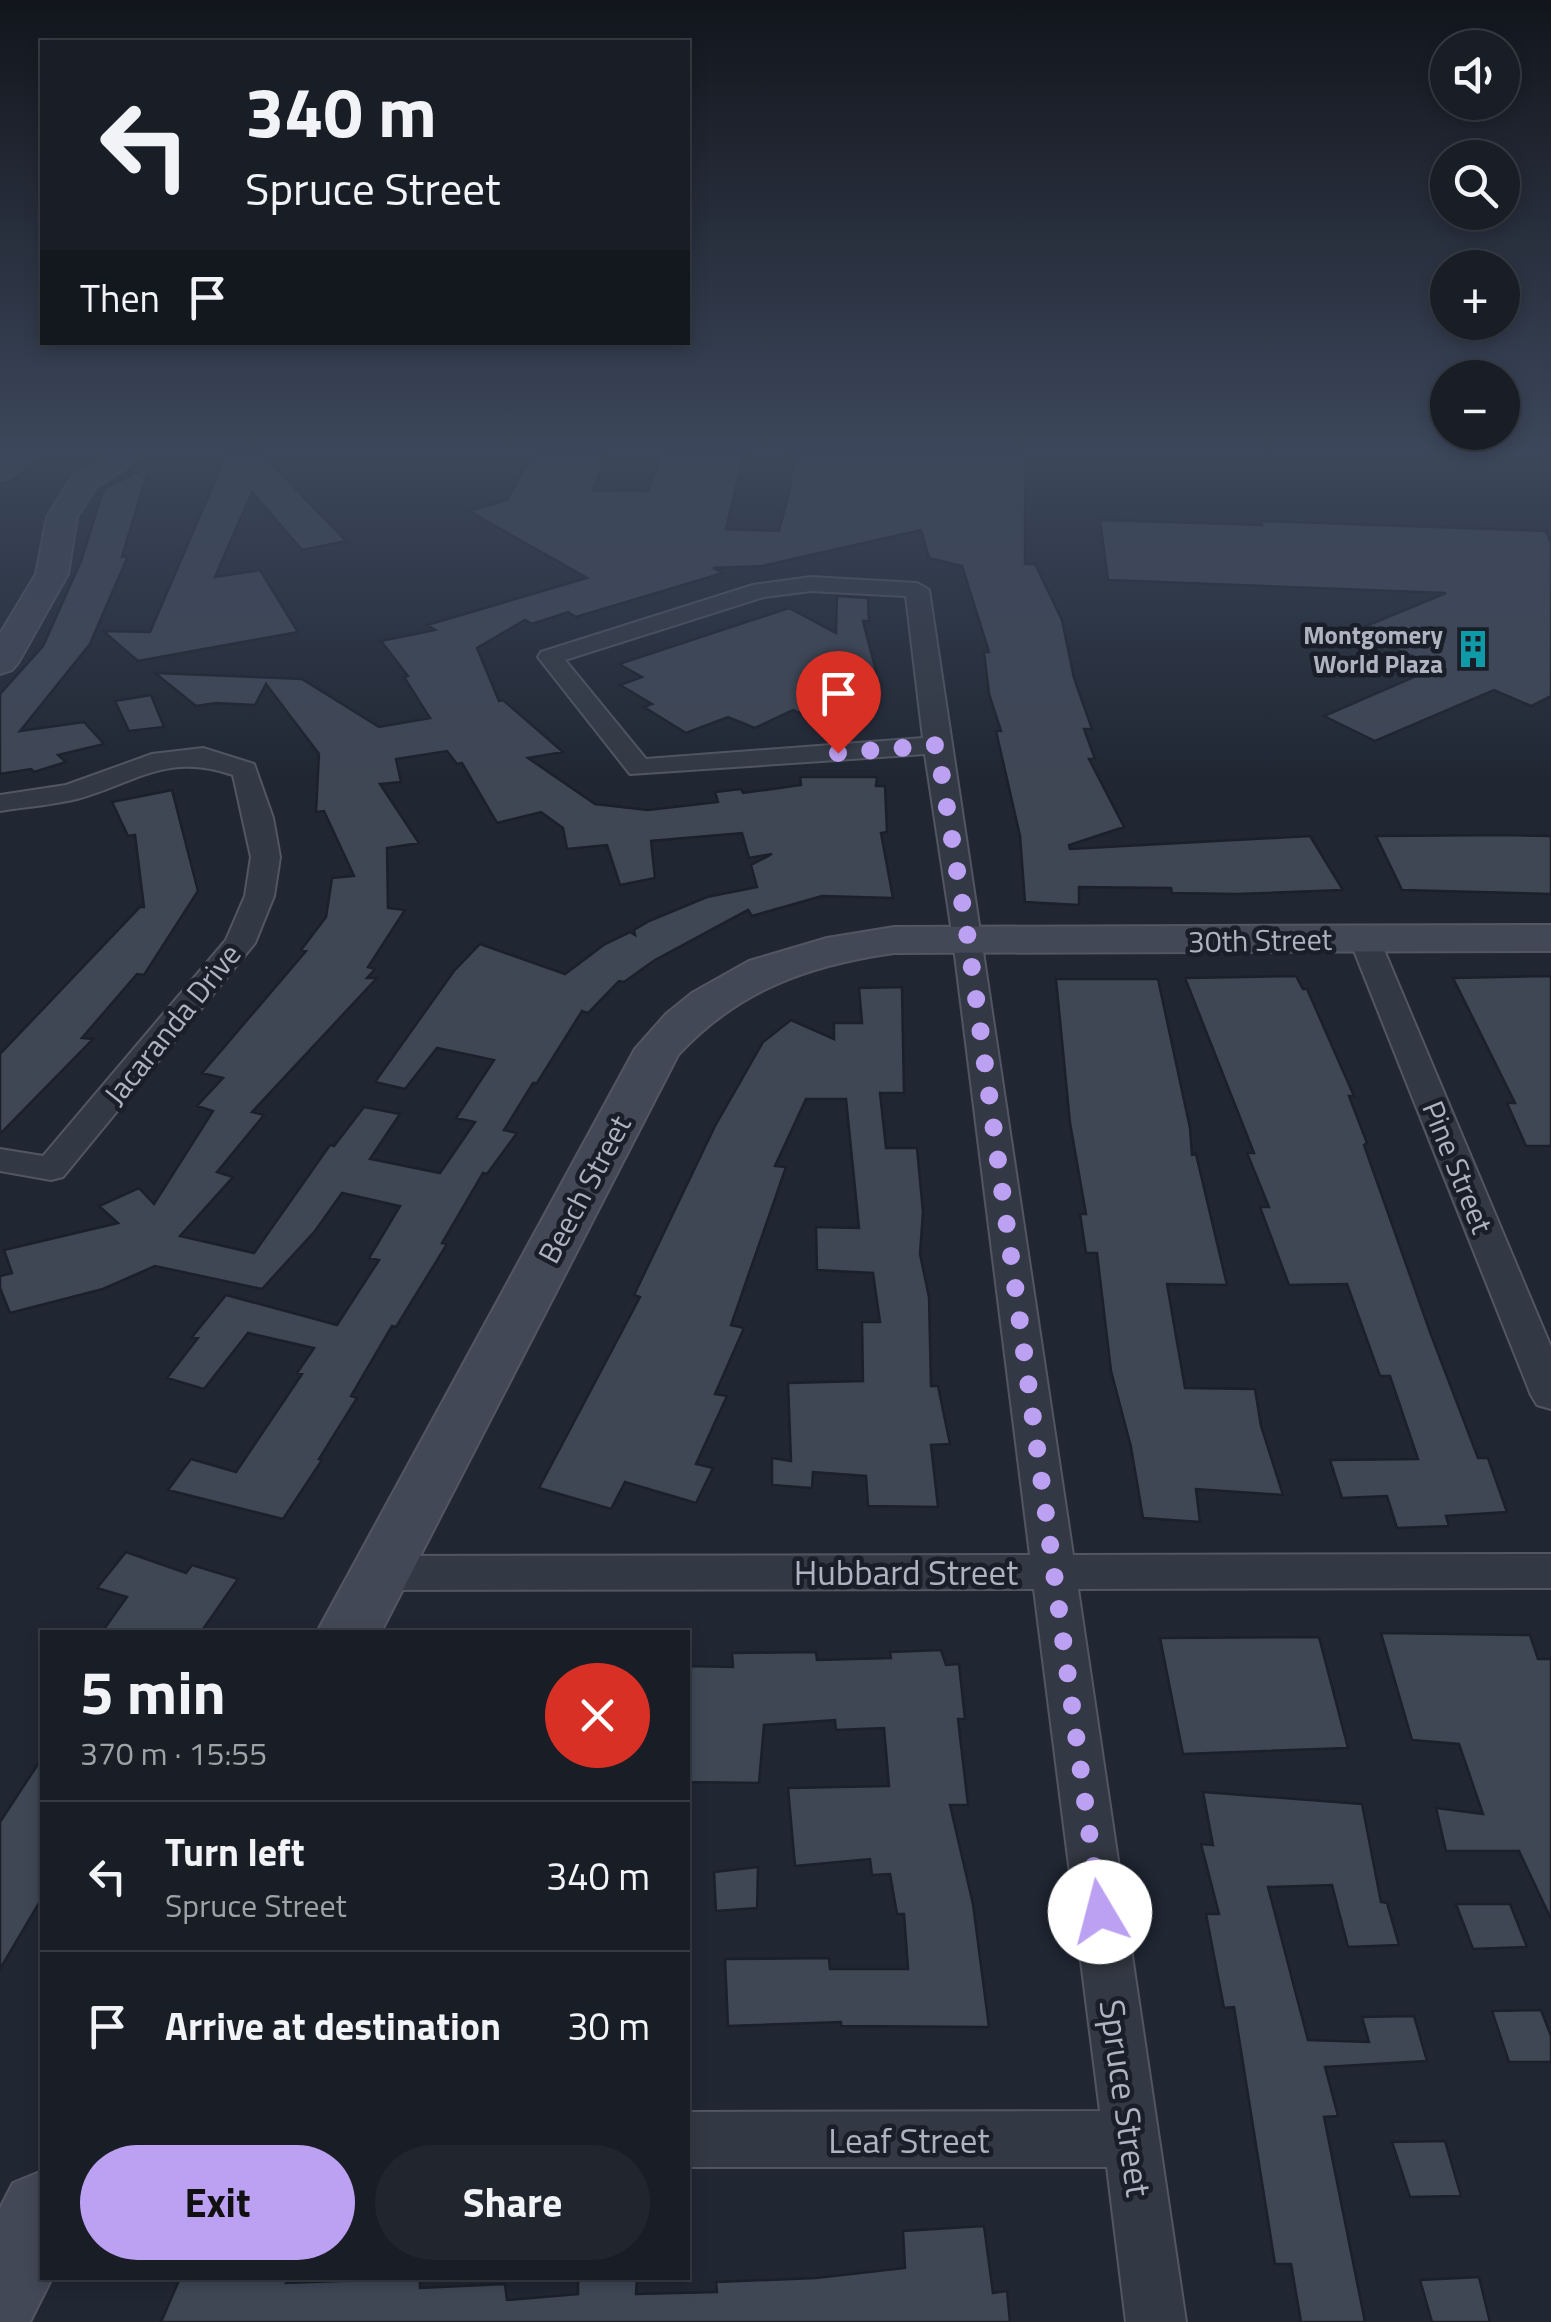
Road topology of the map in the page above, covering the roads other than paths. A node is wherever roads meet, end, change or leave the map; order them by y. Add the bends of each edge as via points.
1 (54, 563) edge
2 (11, 628) edge
3 (0, 663) edge
4 (937, 745) junction
5 (0, 803) edge
6 (1364, 938) junction
7 (1551, 938) edge
8 (968, 939) junction
9 (0, 1160) edge
10 (1551, 1395) edge
11 (1551, 1571) edge
12 (1054, 1572) junction
13 (380, 1573) junction
14 (350, 1630) edge
15 (1131, 2139) junction
16 (690, 2140) edge
17 (40, 2216) edge
18 (0, 2293) edge
19 (1156, 2322) edge

1 - 2 street
2 - 3 street
4 - 4 street, Spruce Street via 918,590 811,584 761,590 550,656 639,768
4 - 8 street, Spruce Street
5 - 9 street, Jacaranda Drive via 71,792 152,762 203,756 245,770 267,849 266,879 240,943 52,1169
6 - 7 street, 30th Street
6 - 8 street, 30th Street
6 - 10 street, Pine Street
8 - 12 street, Spruce Street
8 - 13 street, Beech Street via 894,940 807,954 734,983 678,1024 658,1049
11 - 12 street, Hubbard Street
12 - 13 street, Hubbard Street
12 - 15 street, Spruce Street
13 - 14 street, Beech Street
15 - 16 street, Leaf Street
15 - 19 street, Spruce Street
17 - 18 street

